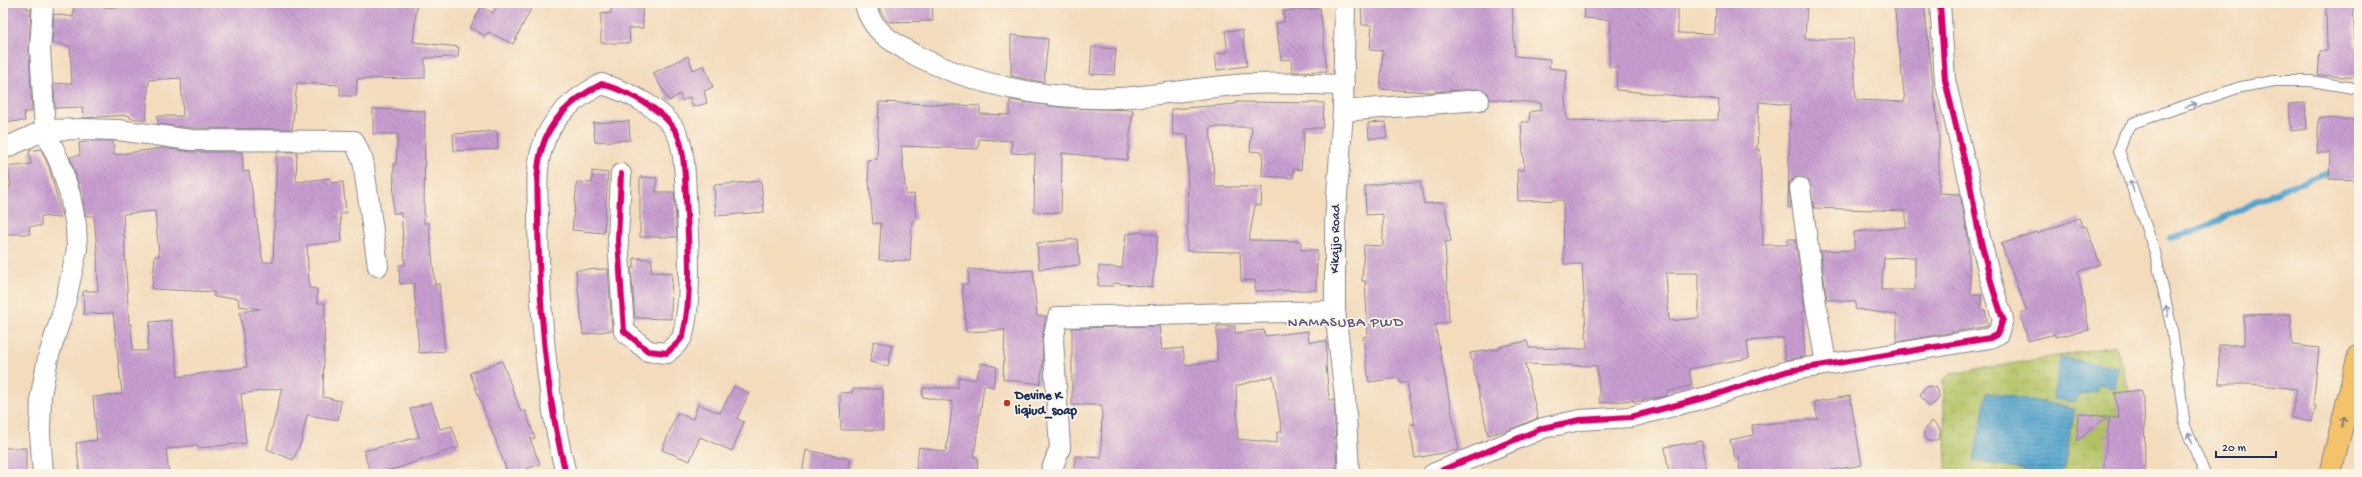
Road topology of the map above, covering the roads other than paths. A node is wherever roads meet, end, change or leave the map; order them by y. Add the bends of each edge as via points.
1 (43, 3) edge
2 (865, 3) edge
3 (1345, 3) edge
4 (1940, 3) edge
5 (1344, 85) junction
6 (2359, 89) edge
7 (1479, 100) dead end
8 (1343, 111) junction
9 (45, 130) junction
10 (3, 149) edge
11 (620, 174) dead end
12 (1800, 188) dead end
13 (378, 266) dead end
14 (1335, 311) junction
15 (2359, 355) edge
16 (1826, 363) junction
17 (43, 474) edge
18 (566, 474) edge
19 (1050, 474) edge
20 (1349, 474) edge
21 (1433, 474) edge
22 (2205, 474) edge
23 (2330, 474) edge

1 - 9 street via 40,49
2 - 5 street via 867,13 880,33 897,45 965,76 999,86 1064,95 1117,98 1236,85
3 - 5 street, Kikajjo Road
4 - 16 street via 1945,80 1989,273 2002,310 2002,326 1998,334 1990,338 1890,356
5 - 8 street, Kikajjo Road
22 -> 6 lane via 2184,426 2172,330 2155,252 2119,151 2125,133 2132,123 2241,87 2274,81 2311,81
7 - 8 street
8 - 14 street, Kikajjo Road via 1335,224
9 - 10 street
9 - 13 street via 118,130 191,140 354,141 363,161
9 - 17 street via 70,194 77,249 64,308 48,358 41,395
11 - 18 street via 618,240 624,331 648,351 667,353 682,337 687,296 685,185 679,138 661,114 630,93 602,84 578,96 553,125 542,148 538,170 539,246 548,368 555,430
12 - 16 street
14 - 19 street via 1058,318 1053,340 1060,448
14 - 20 street, Kikajjo Road via 1345,397
23 -> 15 main road
16 - 21 street via 1788,371 1711,396 1631,417 1562,423 1543,428

